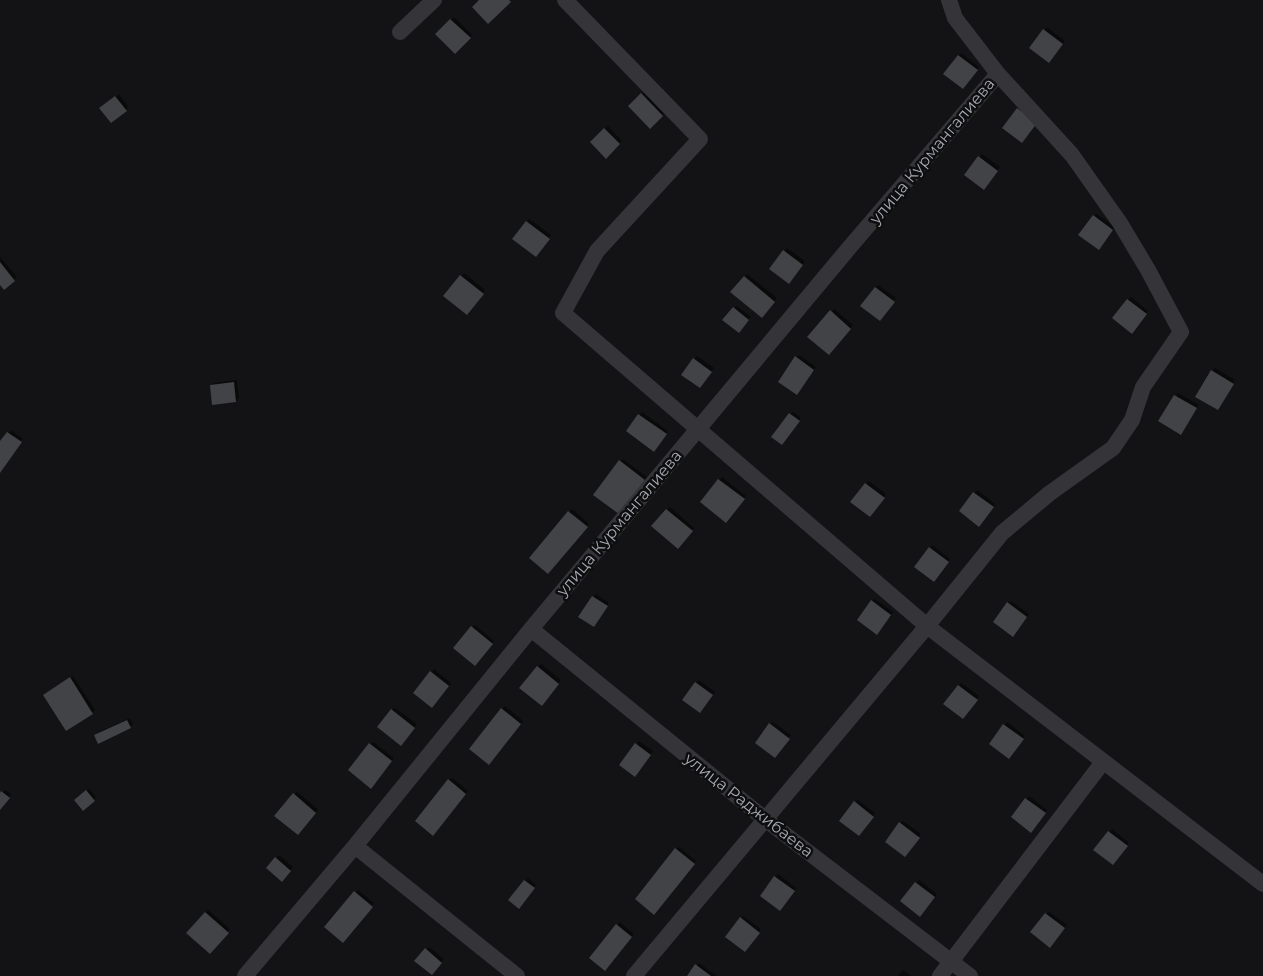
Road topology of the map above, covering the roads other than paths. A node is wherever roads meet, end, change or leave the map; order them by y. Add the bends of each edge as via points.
1 (434, 0) edge
2 (565, 0) edge
3 (949, 0) edge
4 (400, 32) dead end
5 (998, 74) junction
6 (698, 429) junction
7 (927, 626) junction
8 (531, 629) junction
9 (1104, 762) junction
10 (765, 819) junction
11 (355, 846) junction
12 (1263, 884) edge
13 (951, 961) junction
14 (245, 976) edge
15 (517, 976) edge
16 (634, 976) edge
17 (940, 976) edge
18 (970, 976) edge

1 - 4 street
2 - 6 street via 700,139 597,251 563,313
3 - 5 street via 955,18
5 - 6 street, улица Курмангалиева
5 - 7 street via 1079,164 1120,223 1181,332 1143,387 1132,420 1113,448 1002,533
6 - 7 street
6 - 8 street, улица Курмангалиева
7 - 9 street
7 - 10 street
8 - 10 street, улица Раджибаева
8 - 11 street, улица Курмангалиева
9 - 12 street
9 - 13 street
10 - 13 street, улица Раджибаева
10 - 16 street
11 - 14 street, улица Курмангалиева
11 - 15 street
13 - 17 street
13 - 18 street, улица Раджибаева

